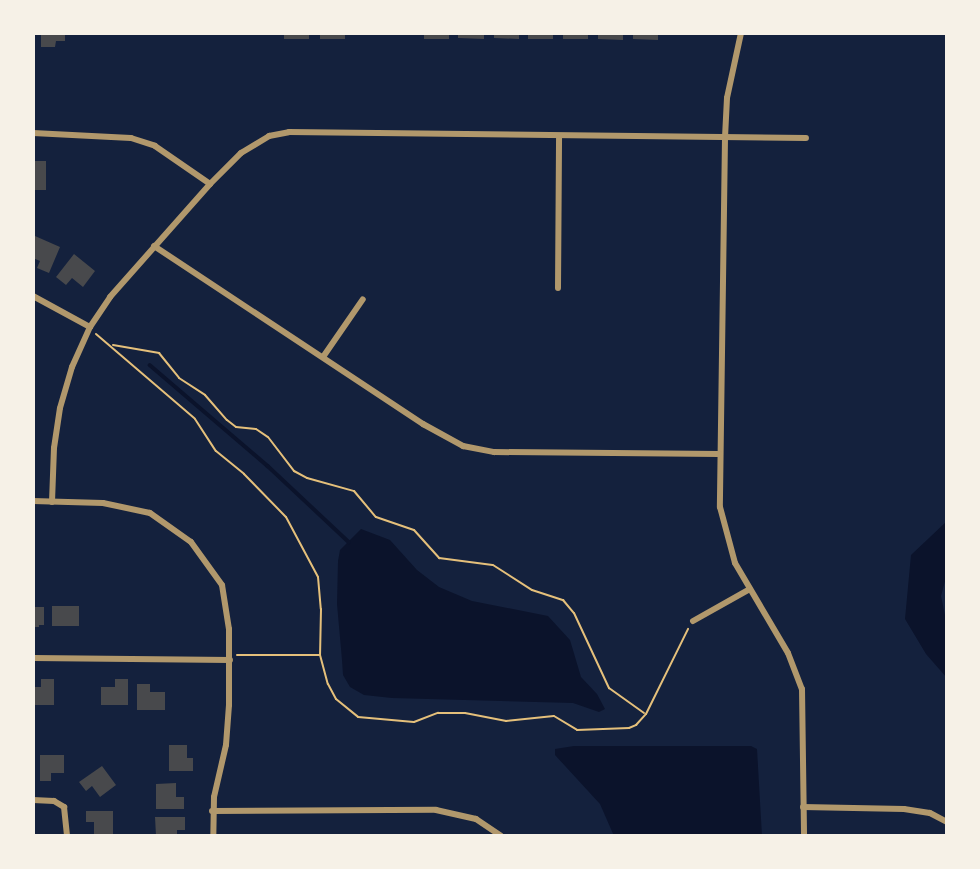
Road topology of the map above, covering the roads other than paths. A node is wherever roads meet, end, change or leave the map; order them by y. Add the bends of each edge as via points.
1 (741, 33) edge
2 (33, 133) edge
3 (559, 137) junction
4 (725, 138) junction
5 (806, 138) dead end
6 (210, 184) junction
7 (154, 246) junction
8 (558, 288) dead end
9 (33, 296) edge
10 (363, 299) dead end
11 (89, 329) junction
12 (323, 357) junction
13 (719, 454) junction
14 (33, 501) edge
15 (52, 502) junction
16 (750, 589) junction
17 (693, 621) road end
18 (230, 657) junction
19 (33, 658) edge
20 (33, 800) edge
21 (803, 807) junction
22 (212, 811) junction
23 (947, 822) edge
24 (67, 836) edge
25 (213, 836) edge
26 (501, 836) edge
27 (804, 836) edge

1 - 4 street via 727,98
2 - 6 street via 131,138 164,151
3 - 4 street
3 - 6 street via 289,132 269,136 241,153
3 - 8 street
4 - 5 street
4 - 13 street
6 - 7 street
7 - 11 street
7 - 12 street
9 - 11 street
10 - 12 street
11 - 15 street via 60,408
12 - 13 street via 446,438 479,451
13 - 16 street via 723,526 735,563
14 - 15 street
15 - 18 street via 103,503 150,513 191,542 222,585
16 - 17 street
16 - 21 street via 791,658 802,689
18 - 19 street
18 - 22 street via 226,746
20 - 24 street via 61,805 66,811
21 - 23 street via 904,809 930,813
21 - 27 street
22 - 25 street
22 - 26 street via 436,810 476,819

